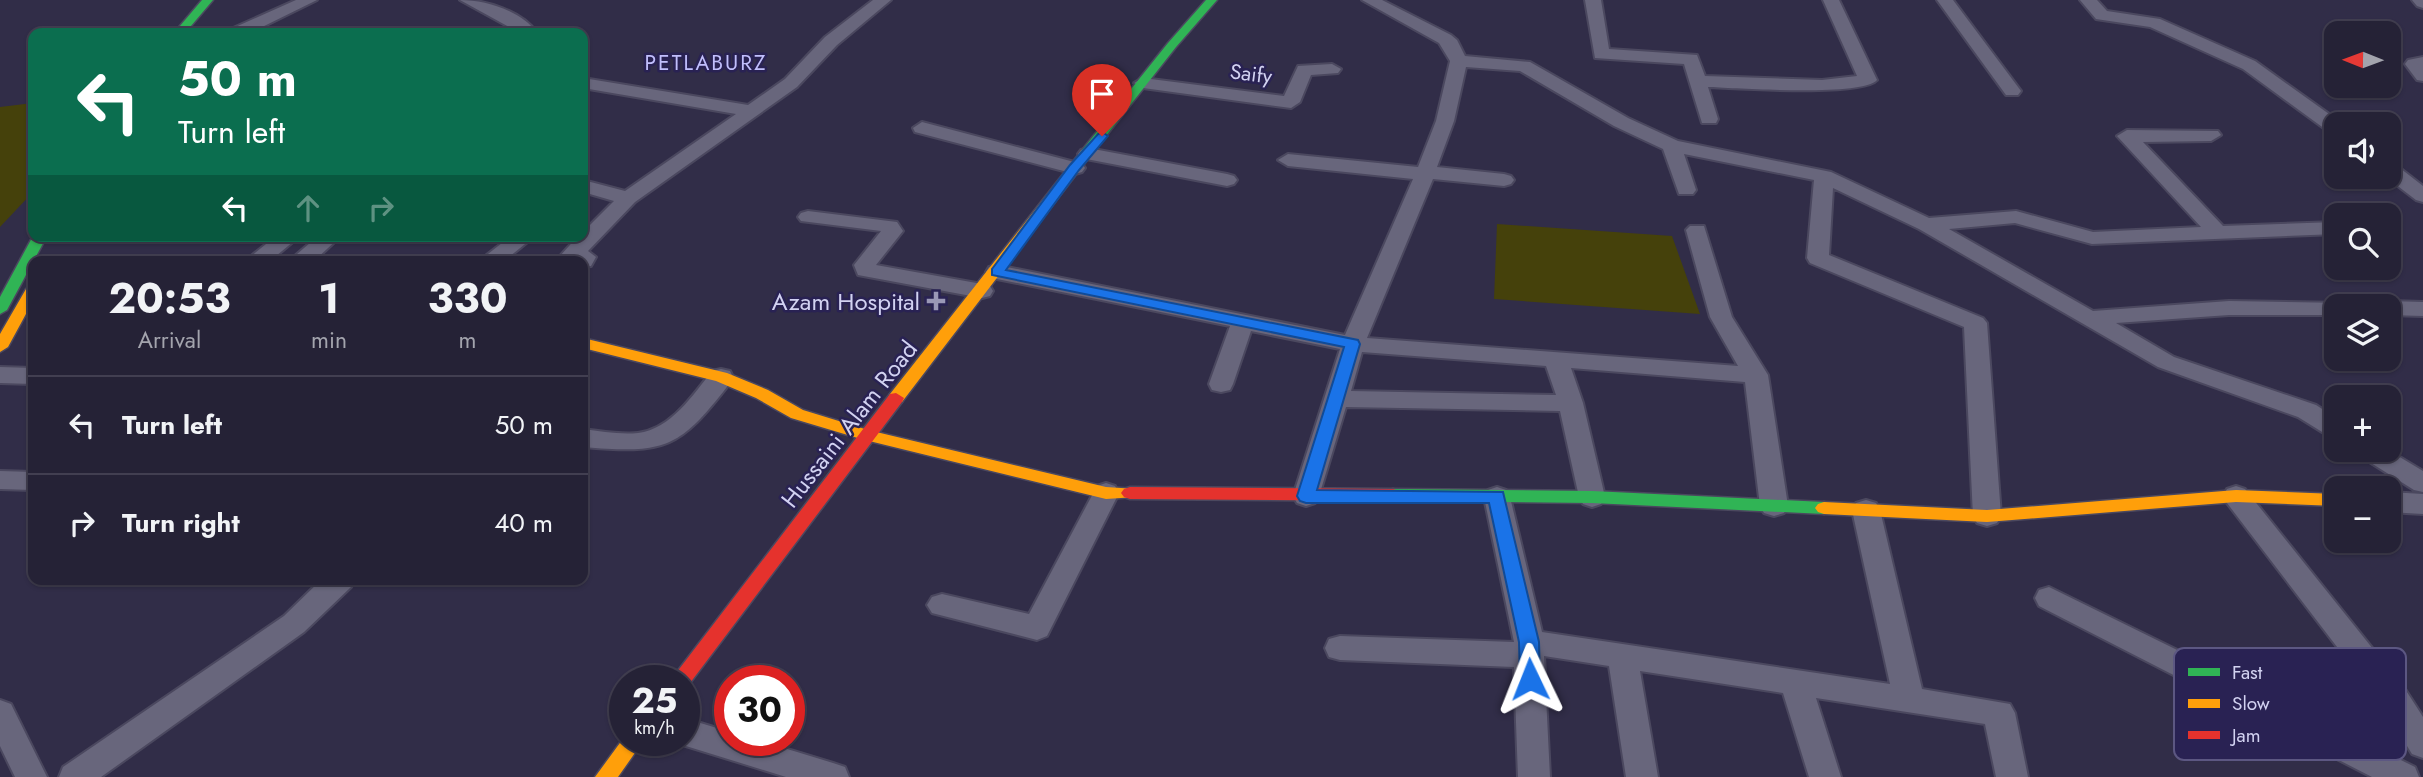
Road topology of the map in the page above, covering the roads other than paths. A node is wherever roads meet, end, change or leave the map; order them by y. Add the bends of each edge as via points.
1 (191, 0) edge
2 (208, 0) edge
3 (309, 0) edge
4 (468, 0) edge
5 (857, 0) edge
6 (1212, 0) edge
7 (1370, 0) edge
8 (1593, 0) edge
9 (1831, 0) edge
10 (1945, 0) edge
11 (2088, 0) edge
12 (881, 1) edge
13 (166, 28) edge
14 (183, 28) edge
15 (248, 28) edge
16 (525, 28) edge
17 (1459, 61) junction
18 (2423, 62) edge
19 (1332, 69) dead end
20 (2423, 76) edge
21 (1698, 82) junction
22 (1143, 83) junction
23 (588, 84) edge
24 (2012, 91) dead end
25 (754, 111) junction
26 (1709, 119) dead end
27 (2324, 119) edge
28 (922, 128) dead end
29 (2211, 135) dead end
30 (1672, 146) junction
31 (1288, 160) dead end
32 (1082, 161) junction
33 (1425, 173) junction
34 (1824, 176) junction
35 (2401, 179) edge
36 (1227, 180) dead end
37 (1504, 180) dead end
38 (588, 188) edge
39 (1686, 190) dead end
40 (2423, 196) edge
41 (628, 198) junction
42 (808, 217) dead end
43 (1926, 225) junction
44 (2324, 228) edge
45 (1697, 230) dead end
46 (2216, 231) junction
47 (588, 239) edge
48 (282, 242) edge
49 (324, 242) edge
50 (517, 242) edge
51 (585, 242) edge
52 (263, 256) edge
53 (306, 256) edge
54 (497, 256) edge
55 (571, 256) edge
56 (28, 258) edge
57 (997, 272) junction
58 (982, 291) junction
59 (28, 296) edge
60 (2324, 308) edge
61 (2401, 309) edge
62 (2423, 309) edge
63 (0, 310) edge
64 (2092, 318) junction
65 (1243, 321) junction
66 (588, 344) edge
67 (1353, 344) junction
68 (0, 347) edge
69 (1556, 360) junction
70 (0, 375) edge
71 (28, 376) edge
72 (1756, 376) junction
73 (720, 377) junction
74 (1221, 384) dead end
75 (1336, 399) junction
76 (1571, 403) junction
77 (2324, 422) edge
78 (867, 435) junction
79 (588, 438) edge
80 (2389, 462) edge
81 (0, 480) edge
82 (28, 481) edge
83 (2423, 483) edge
84 (1106, 493) junction
85 (1306, 496) junction
86 (2236, 496) junction
87 (1497, 497) junction
88 (1592, 497) junction
89 (2324, 500) edge
90 (2401, 502) edge
91 (2423, 503) edge
92 (1774, 506) junction
93 (1866, 510) junction
94 (1987, 516) junction
95 (335, 585) edge
96 (2049, 598) dead end
97 (942, 604) dead end
98 (1339, 648) dead end
99 (1529, 648) junction
100 (2355, 648) edge
101 (1623, 658) junction
102 (2174, 661) edge
103 (692, 665) edge
104 (1795, 682) junction
105 (1909, 700) junction
106 (0, 713) edge
107 (2406, 717) edge
108 (700, 737) edge
109 (2423, 744) edge
110 (622, 756) edge
111 (2369, 760) edge
112 (31, 777) edge
113 (75, 777) edge
114 (606, 777) edge
115 (833, 777) edge
116 (1534, 777) edge
117 (1642, 777) edge
118 (1825, 777) edge
119 (2012, 777) edge
120 (2403, 777) edge

1 - 13 main road
2 - 14 main road
3 - 15 street
4 - 16 street
5 - 12 street
6 - 22 main road, Hussaini Alam Road
7 - 17 street via 1445,38
8 - 21 street via 1601,54 1691,60
9 - 21 street via 1868,80 1822,85
10 - 24 street
11 - 27 street via 2102,15 2154,23 2249,65
12 - 25 street
17 - 30 street via 1524,66
17 - 33 street via 1445,121
18 - 20 street via 2414,64
19 - 22 street, Saify via 1304,70 1291,102
21 - 26 street
22 - 32 main road, Hussaini Alam Road
23 - 25 street
25 - 41 street
28 - 32 street
29 - 46 street via 2127,136
30 - 34 street
30 - 39 street
31 - 33 street
32 - 36 street
32 - 57 main road, Hussaini Alam Road
33 - 37 street
33 - 67 street
34 - 43 street
34 - 94 street via 1818,258 1975,323
35 - 40 street
38 - 41 street
41 - 47 street
42 - 58 street via 890,226 892,231 865,265 866,270
43 - 46 street via 2017,217 2092,238
43 - 64 street
44 - 46 street
45 - 72 street via 1721,317
48 - 52 street
49 - 53 street
50 - 54 street
51 - 55 street
56 - 63 main road
57 - 58 main road, Hussaini Alam Road
57 - 65 street
58 - 78 main road, Hussaini Alam Road
59 - 68 main road
60 - 64 street via 2229,308
61 - 62 street
64 - 77 street via 2166,362 2307,411
65 - 67 street
65 - 74 street
66 - 73 main road
67 - 69 street
67 - 75 street
69 - 72 street
69 - 76 street
70 - 71 street
72 - 92 street
73 - 78 main road via 797,414
73 - 79 street via 689,417 665,435 637,442
75 - 76 street
75 - 85 street
76 - 88 street
78 - 84 main road
78 - 103 main road, Hussaini Alam Road
80 - 83 street
81 - 82 street
84 - 85 main road
84 - 97 street via 1037,628
85 - 87 main road
86 - 89 main road
86 - 94 main road
86 - 100 street
87 - 88 main road
87 - 99 street
88 - 92 main road
90 - 91 street
92 - 93 main road
93 - 94 main road
93 - 105 street
95 - 113 street via 294,624
96 - 102 street
98 - 99 street
99 - 101 street
99 - 116 street
101 - 104 street
101 - 117 street
104 - 105 street
104 - 118 street
105 - 119 street via 1999,713
106 - 112 street
107 - 109 street
108 - 115 street
110 - 114 main road
111 - 120 street

